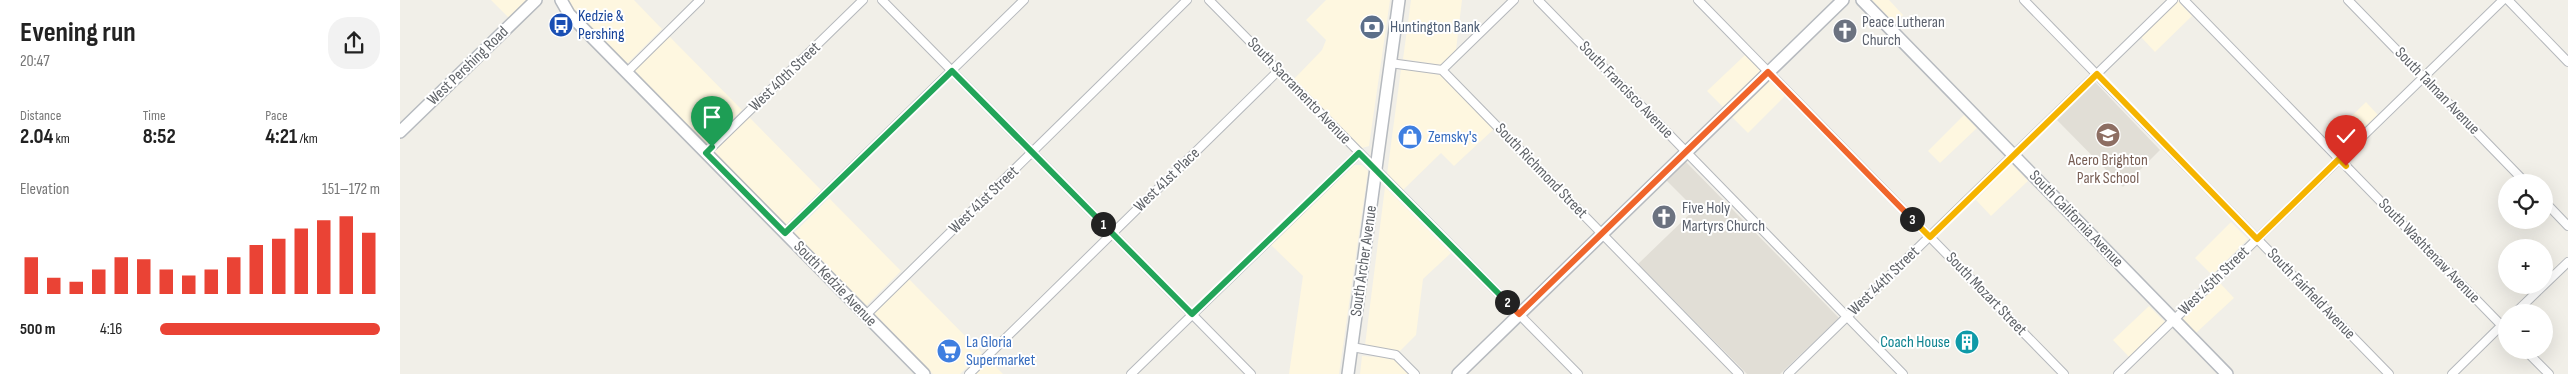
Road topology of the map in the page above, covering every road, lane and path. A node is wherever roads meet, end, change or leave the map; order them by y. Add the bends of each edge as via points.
1 (536, 0) edge
2 (561, 0) edge
3 (700, 0) edge
4 (863, 0) edge
5 (882, 0) edge
6 (1024, 0) edge
7 (1187, 0) edge
8 (1209, 0) edge
9 (1399, 0) edge
10 (1514, 0) edge
11 (1538, 0) edge
12 (1698, 0) edge
13 (1843, 0) edge
14 (1862, 0) edge
15 (2024, 0) edge
16 (2173, 0) edge
17 (2184, 0) edge
18 (2348, 0) edge
19 (2503, 0) edge
20 (2508, 0) edge
21 (2568, 62) edge
22 (1390, 63) junction
23 (1442, 70) junction
24 (952, 71) junction
25 (1278, 71) junction
26 (626, 72) junction
27 (1768, 72) junction
28 (2097, 74) junction
29 (2423, 78) junction
30 (400, 132) edge
31 (1032, 152) junction
32 (1686, 152) junction
33 (706, 153) junction
34 (1359, 153) junction
35 (2013, 155) junction
36 (2339, 159) junction
37 (1377, 171) junction
38 (2517, 174) edge
39 (2553, 210) edge
40 (2568, 226) edge
41 (785, 233) junction
42 (1112, 234) junction
43 (1602, 234) junction
44 (1930, 237) junction
45 (2257, 239) junction
46 (2568, 262) edge
47 (2524, 304) edge
48 (1192, 314) junction
49 (1519, 314) junction
50 (866, 315) junction
51 (1847, 317) junction
52 (2498, 319) edge
53 (2174, 320) junction
54 (2498, 332) edge
55 (1352, 347) junction
56 (2534, 359) edge
57 (924, 374) edge
58 (969, 374) edge
59 (1131, 374) edge
60 (1251, 374) edge
61 (1348, 374) edge
62 (1415, 374) edge
63 (1458, 374) edge
64 (1578, 374) edge
65 (1739, 374) edge
66 (1788, 374) edge
67 (1902, 374) edge
68 (2064, 374) edge
69 (2118, 374) edge
70 (2227, 374) edge
71 (2389, 374) edge
72 (2452, 374) edge
73 (2549, 374) edge

1 - 30 main road, West Pershing Road
2 - 26 main road, South Kedzie Avenue via 568,14
3 - 26 street
4 - 33 street, West 40th Street
5 - 24 street
6 - 24 street
7 - 31 street, West 41st Street
8 - 25 street, South Sacramento Avenue
9 - 22 main road, South Archer Avenue
10 - 23 street
11 - 32 street, South Francisco Avenue
12 - 27 street, South Mozart Street
13 - 27 main road
14 - 35 main road, South California Avenue
15 - 28 street, South Fairfield Avenue
16 - 28 street, West 44th Street
17 - 36 street, South Washtenaw Avenue
18 - 29 street, South Talman Avenue
19 - 29 street, West 45th Street
20 - 21 street
22 - 23 street
22 - 37 main road, South Archer Avenue
23 - 43 street, South Richmond Street
24 - 31 street
24 - 41 street
25 - 34 street, South Sacramento Avenue
25 - 42 street, West 41st Place
26 - 33 main road, South Kedzie Avenue
27 - 32 main road
27 - 44 street, South Mozart Street
28 - 35 street, West 44th Street
28 - 45 street, South Fairfield Avenue
29 - 36 street, West 45th Street
29 - 38 street, South Talman Avenue
31 - 42 street
31 - 50 street, West 41st Street
32 - 43 main road
32 - 51 street, South Francisco Avenue
33 - 41 main road, South Kedzie Avenue
34 - 37 street, South Sacramento Avenue
34 - 48 street
35 - 44 street, West 44th Street
35 - 53 main road, South California Avenue
36 - 45 street, West 45th Street
36 - 52 street, South Washtenaw Avenue
37 - 49 street, South Sacramento Avenue
37 - 55 main road, South Archer Avenue
39 - 40 street
41 - 50 main road, South Kedzie Avenue
42 - 48 street
42 - 58 street, West 41st Place
43 - 49 main road
43 - 65 street, South Richmond Street
44 - 51 street, West 44th Street
44 - 68 street, South Mozart Street
45 - 53 street, West 45th Street
45 - 71 street, South Fairfield Avenue
46 - 47 street
48 - 59 street
48 - 60 street
49 - 63 main road
49 - 64 street, South Sacramento Avenue
50 - 57 main road, South Kedzie Avenue
51 - 66 street, West 44th Street
51 - 67 street, South Francisco Avenue
53 - 69 street, West 45th Street
53 - 70 main road, South California Avenue
54 - 72 street
55 - 61 main road, South Archer Avenue
55 - 62 street via 1396,355
56 - 73 street

